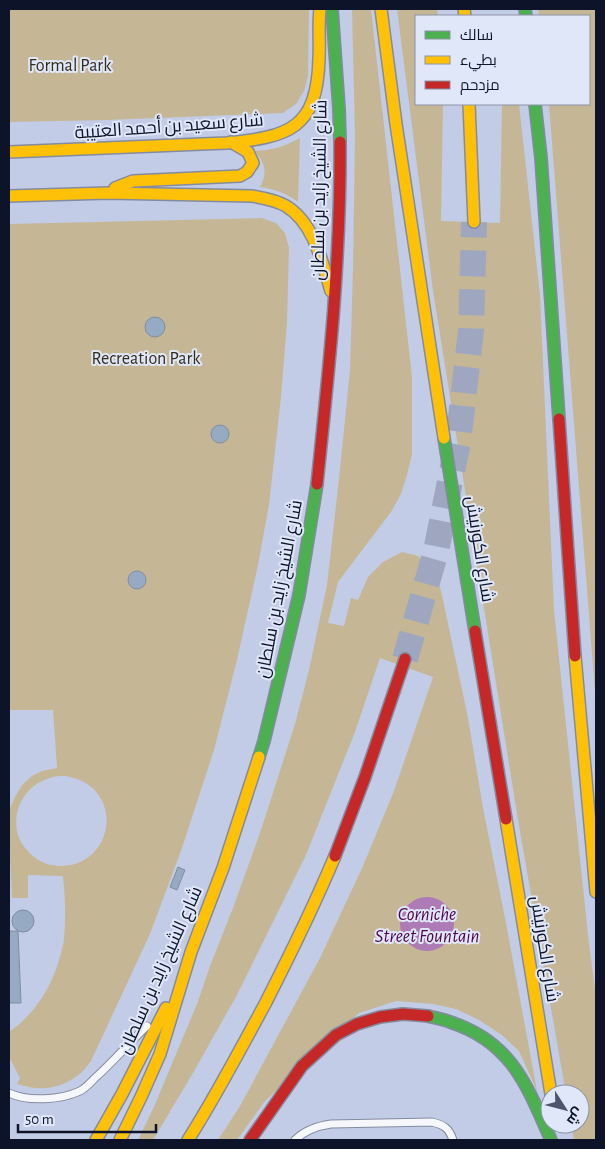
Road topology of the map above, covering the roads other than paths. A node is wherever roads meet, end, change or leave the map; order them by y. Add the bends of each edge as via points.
1 (320, 9) edge
2 (332, 9) edge
3 (381, 9) edge
4 (469, 105) edge
5 (535, 105) edge
6 (231, 142) junction
7 (9, 152) edge
8 (108, 193) junction
9 (9, 196) edge
10 (474, 222) tunnel mouth
11 (334, 302) junction
12 (405, 659) tunnel mouth
13 (580, 712) junction
14 (588, 726) dead end
15 (596, 838) edge
16 (592, 853) junction
17 (596, 892) edge
18 (191, 952) junction
19 (167, 1006) junction
20 (549, 1084) edge
21 (9, 1093) edge
22 (96, 1140) edge
23 (120, 1140) edge
24 (188, 1140) edge
25 (250, 1140) edge
26 (295, 1140) edge
27 (452, 1140) edge
28 (551, 1140) edge

1 - 6 main road, شارع سعيد بن أحمد العتيبة via 318,82 315,97 302,119 283,133
2 - 11 main road, شارع الشيخ زايد بن سلطان via 340,173
3 - 20 main road, شارع الكورنيش via 445,443
4 - 10 main road
5 - 13 main road
6 - 7 main road, شارع سعيد بن أحمد العتيبة
6 - 8 main road via 251,155 253,163 245,175 133,180
8 - 9 main road
8 - 11 main road via 252,196 288,207 299,216 314,238
11 - 18 main road, شارع الشيخ زايد بن سلطان via 315,498 299,595 264,741 223,868
12 - 24 main road via 378,744 321,889 244,1045
13 - 14 lane
13 - 16 main road
15 - 16 lane
16 - 17 main road
18 - 19 main road, شارع الشيخ زايد بن سلطان
18 - 23 main road via 160,1054
19 - 21 lane via 82,1090 37,1100
19 - 22 main road, شارع الشيخ زايد بن سلطان
25 - 28 main road via 305,1063 336,1035 382,1016 408,1014 450,1020 494,1044 522,1077
26 - 27 lane via 320,1125 432,1122 447,1128

